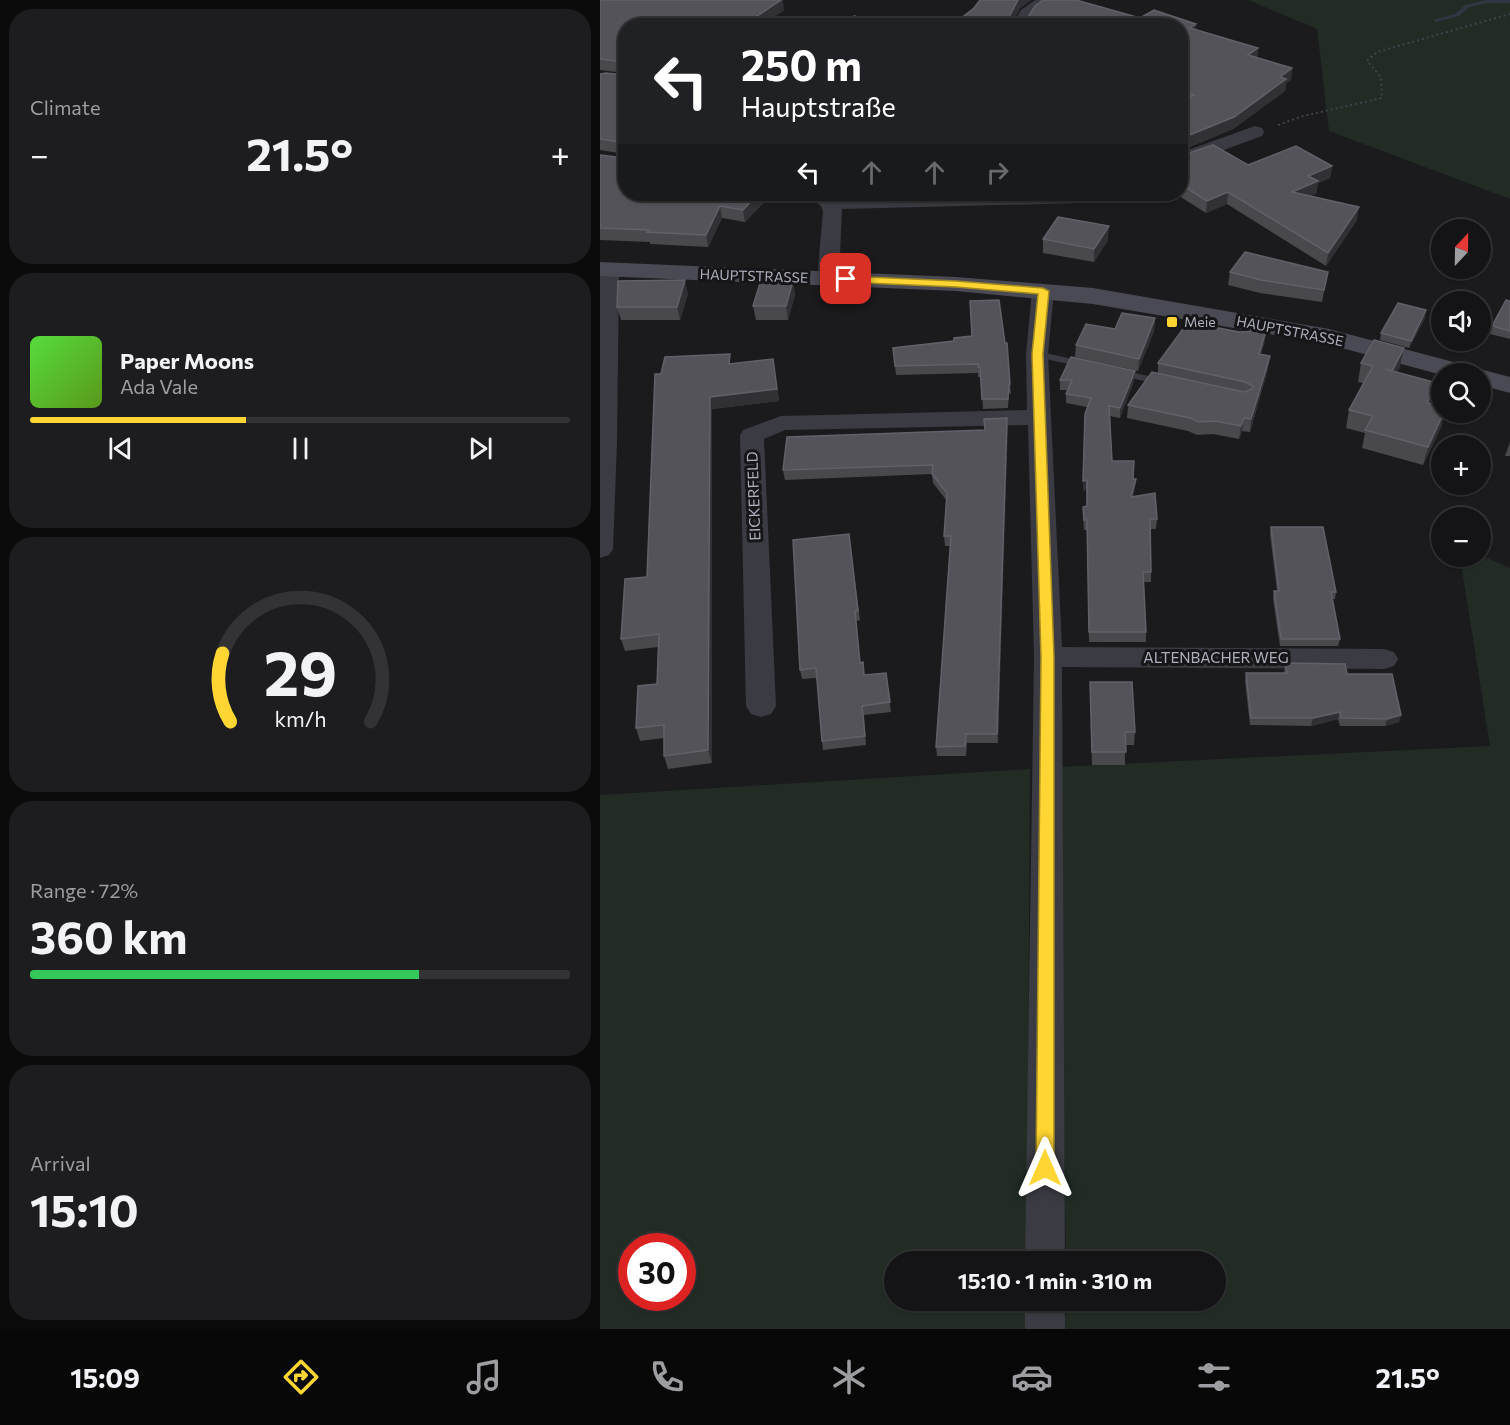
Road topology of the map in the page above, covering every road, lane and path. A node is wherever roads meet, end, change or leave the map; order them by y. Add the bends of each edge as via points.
1 (1045, 0) edge
2 (1510, 14) edge
3 (1024, 18) edge
4 (1255, 132) joint
5 (1188, 157) edge
6 (825, 201) edge
7 (604, 269) edge
8 (828, 279) junction
9 (1043, 291) junction
10 (1038, 354) junction
11 (1431, 364) edge
12 (1491, 380) edge
13 (1175, 385) edge
14 (1510, 385) edge
15 (1041, 417) junction
16 (600, 549) edge
17 (1048, 657) junction
18 (1384, 659) dead end
19 (761, 706) dead end
20 (1045, 1251) edge
21 (1045, 1311) edge
22 (1045, 1329) edge

1 - 3 street
2 - 4 path via 1377,51 1367,61 1381,77 1382,98 1303,116
4 - 5 street
6 - 8 street via 833,211
7 - 8 main road, HAUPTSTRASSE
7 - 16 street, HAUPTSTRASSE via 605,443
8 - 9 main road, HAUPTSTRASSE
9 - 10 street
9 - 11 main road, HAUPTSTRASSE via 1093,296 1329,337
10 - 13 lane
10 - 15 street
12 - 14 main road
15 - 17 street
15 - 19 street, EICKERFELD via 781,423 752,435
17 - 18 street, ALTENBACHER WEG
17 - 20 street
21 - 22 street

